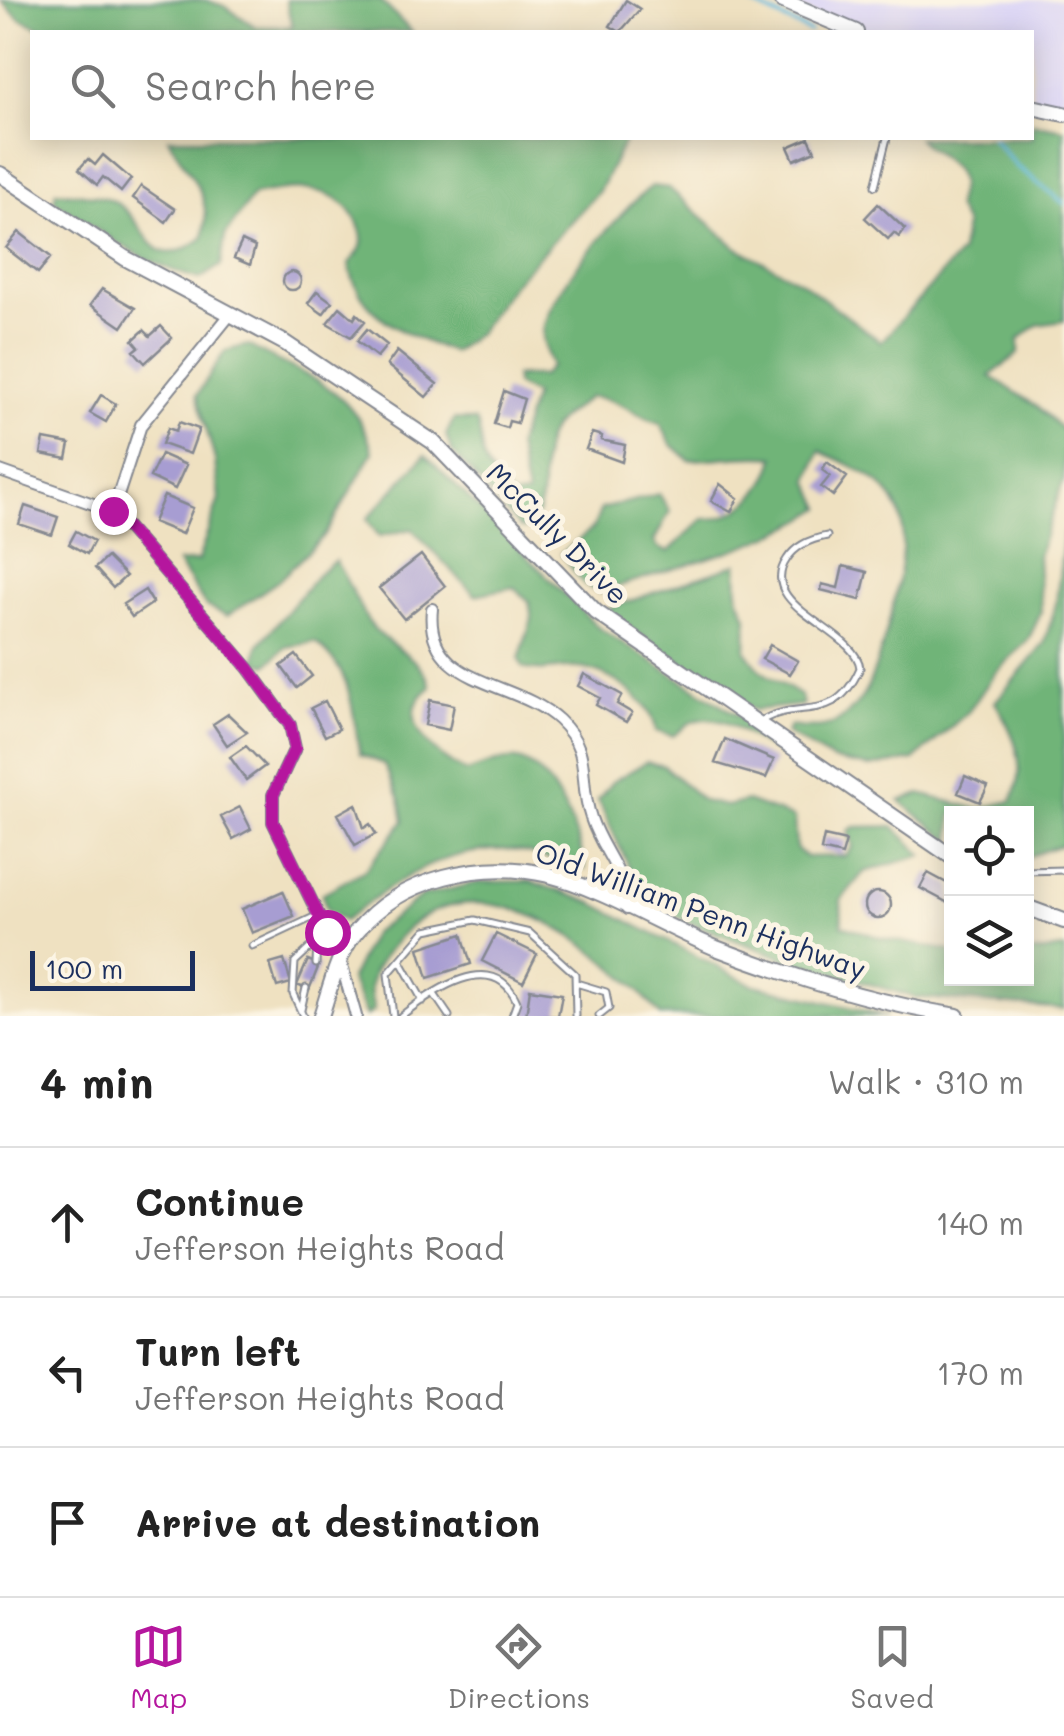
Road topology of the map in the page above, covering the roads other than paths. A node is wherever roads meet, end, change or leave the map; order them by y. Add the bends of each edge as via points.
1 (781, 0) edge
2 (846, 30) edge
3 (1034, 107) edge
4 (1064, 114) edge
5 (886, 140) edge
6 (0, 174) edge
7 (875, 186) dead end
8 (229, 316) junction
9 (0, 471) edge
10 (113, 511) junction
11 (827, 536) dead end
12 (432, 609) dead end
13 (760, 722) junction
14 (944, 851) edge
15 (1064, 870) edge
16 (1034, 871) edge
17 (627, 910) junction
18 (1034, 910) edge
19 (319, 914) junction
20 (1064, 921) edge
21 (327, 932) junction
22 (317, 941) junction
23 (252, 946) dead end
24 (399, 958) junction
25 (340, 959) junction
26 (316, 964) dead end
27 (576, 982) junction
28 (306, 988) dead end
29 (434, 994) junction
30 (423, 1000) junction
31 (302, 1014) edge
32 (320, 1016) edge
33 (356, 1016) edge
34 (393, 1016) edge
35 (401, 1016) edge
36 (449, 1016) edge
37 (512, 1016) edge
38 (576, 1016) edge
39 (599, 1016) edge
40 (957, 1016) edge

1 - 2 street
3 - 4 street
5 - 7 lane
6 - 8 street, McCully Drive via 124,258
8 - 10 street via 140,425
8 - 13 street, McCully Drive via 286,343 433,442 596,612
9 - 10 street
10 - 19 street via 290,725 295,748 273,795 273,822
11 - 13 lane via 793,552 781,577 792,604 846,645 860,668 832,704
12 - 17 street via 433,640 456,670 542,706 581,746 591,818 626,883
13 - 14 street, McCully Drive
15 - 16 lane
17 - 25 street, Old William Penn Highway via 552,876 508,868 467,871 386,905 356,932
17 - 40 street, Old William Penn Highway via 850,994
18 - 20 street
19 - 21 street
19 - 23 lane
21 - 22 lane
21 - 25 street
22 - 26 lane
22 - 31 lane via 295,962 293,994
24 - 27 lane via 426,930 474,920 530,933 576,974
24 - 30 lane
24 - 34 lane via 388,974
25 - 32 street, Old William Penn Highway
25 - 33 street
27 - 38 lane
27 - 39 lane via 606,992 609,1008
28 - 31 lane
29 - 30 lane
29 - 36 lane
29 - 37 lane via 474,975 492,978 513,991
30 - 35 lane

